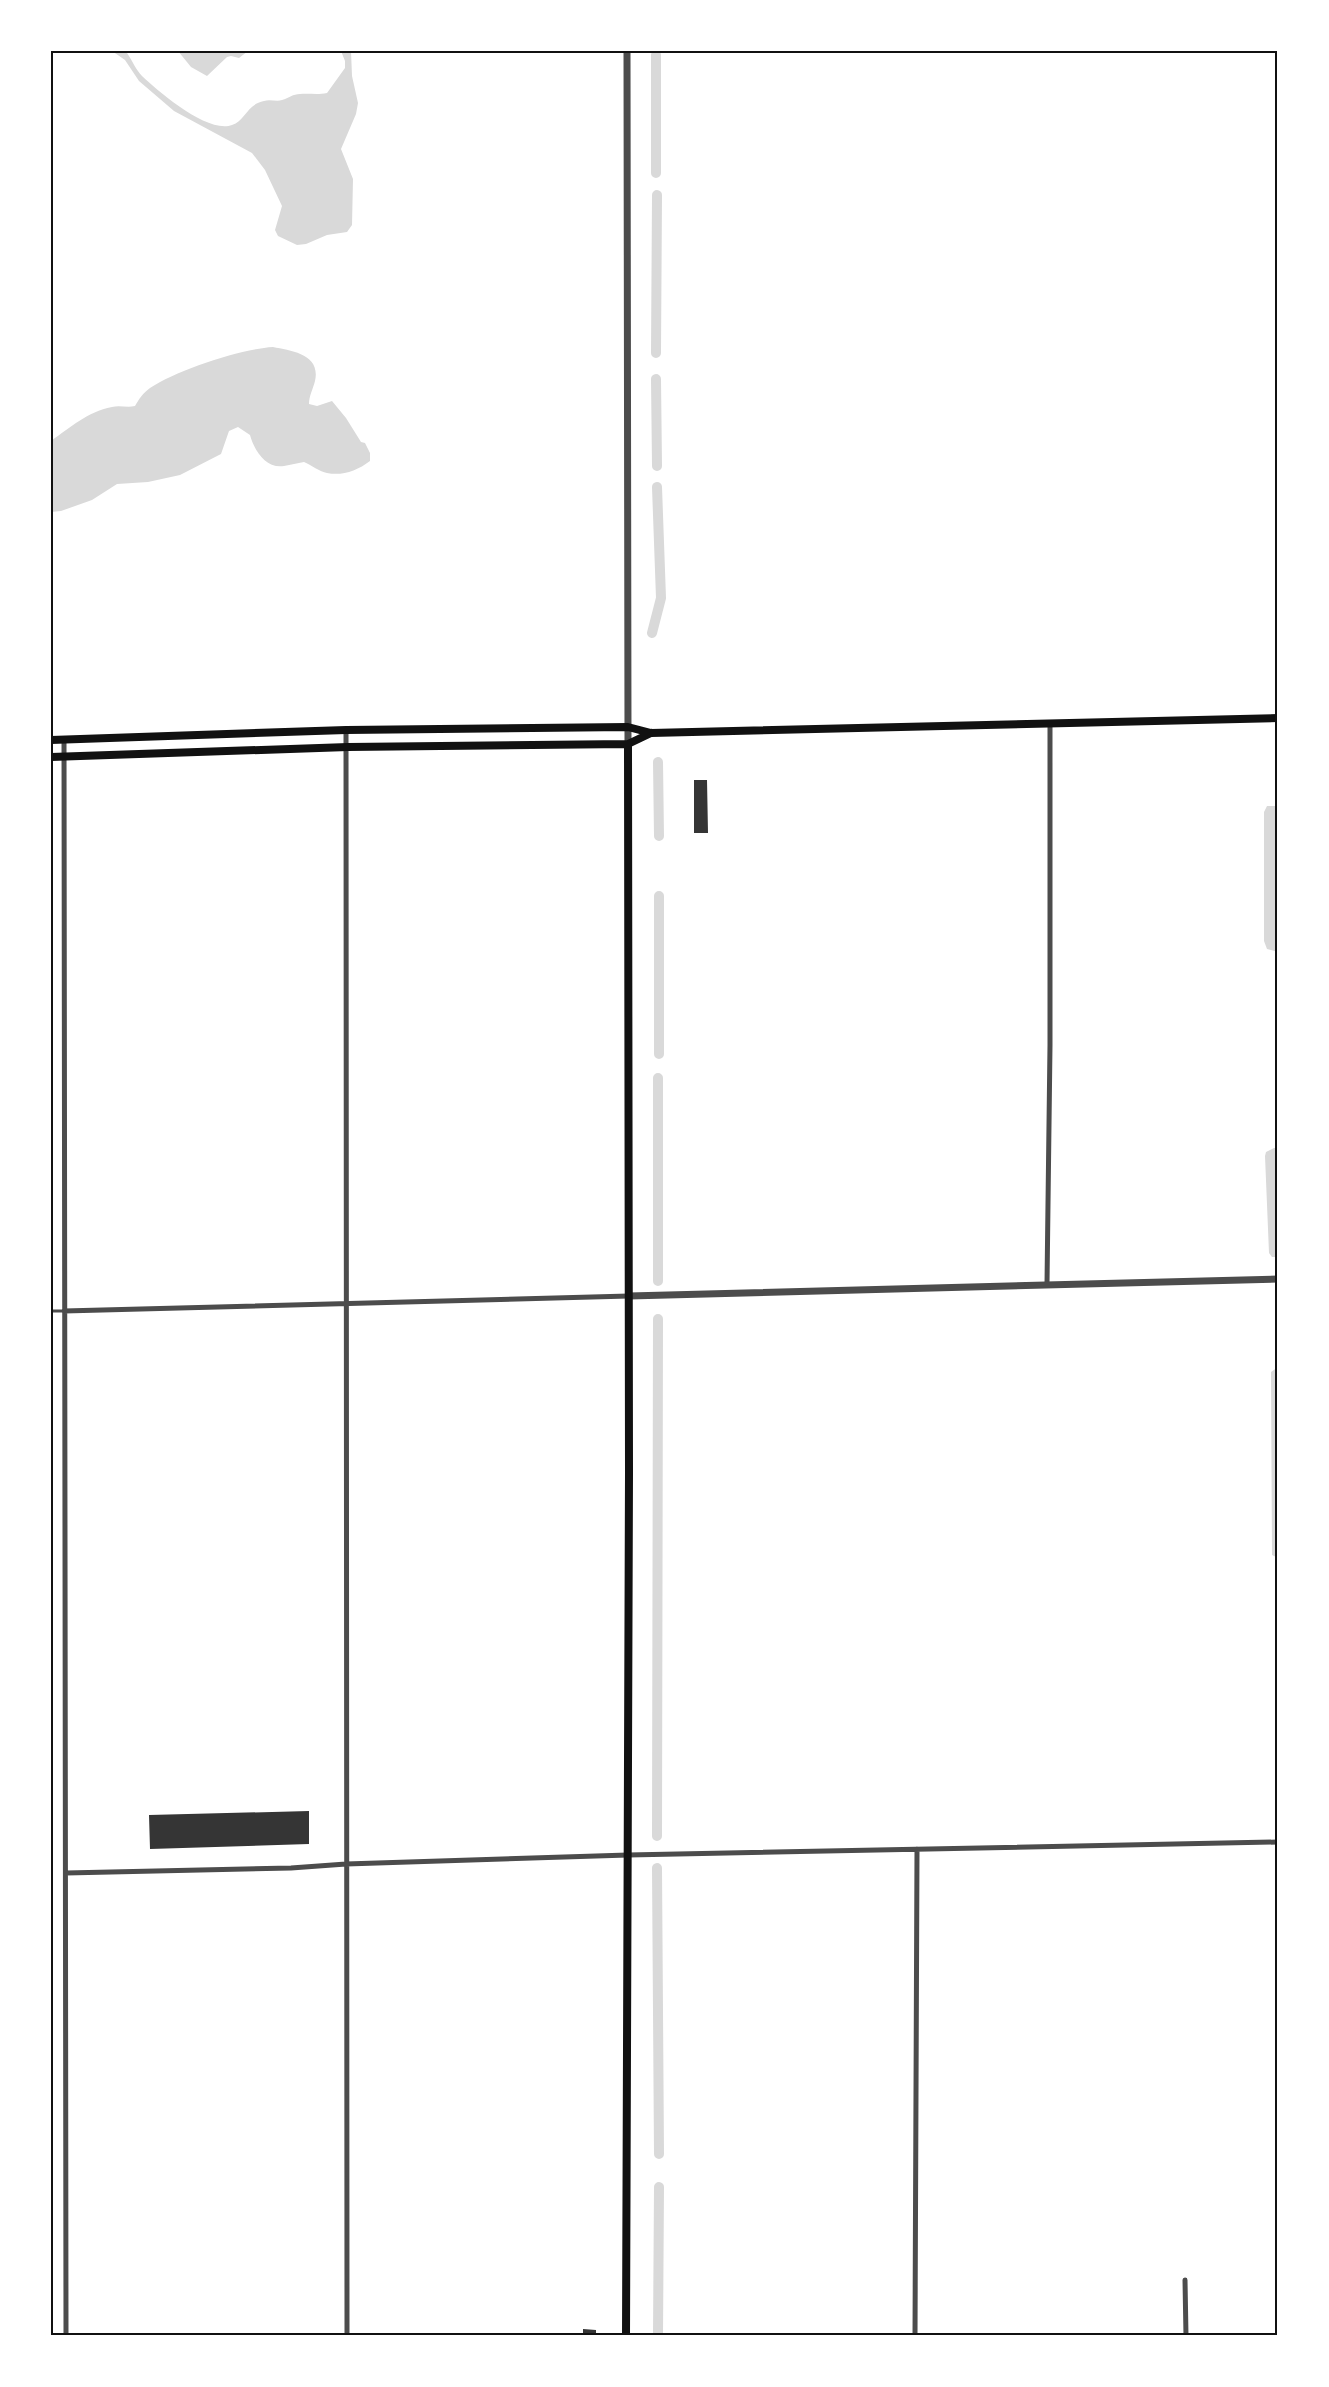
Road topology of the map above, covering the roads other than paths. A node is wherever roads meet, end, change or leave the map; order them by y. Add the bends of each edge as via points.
1 (627, 51) edge
2 (1278, 718) edge
3 (1050, 723) junction
4 (628, 727) junction
5 (346, 730) junction
6 (651, 733) junction
7 (64, 739) junction
8 (51, 740) edge
9 (628, 744) junction
10 (348, 747) junction
11 (51, 757) edge
12 (65, 757) junction
13 (1278, 1279) edge
14 (1047, 1284) junction
15 (629, 1296) junction
16 (346, 1303) junction
17 (51, 1311) edge
18 (64, 1311) junction
19 (1278, 1842) edge
20 (917, 1849) junction
21 (628, 1855) junction
22 (346, 1864) junction
23 (66, 1874) junction
24 (1185, 2280) dead end
25 (66, 2336) edge
26 (347, 2336) edge
27 (626, 2336) edge
28 (915, 2336) edge
29 (1186, 2336) edge

1 - 4 street
2 - 3 main road
3 - 6 main road
3 - 14 street
4 - 5 main road
4 - 6 main road
4 - 9 street
5 - 7 main road
5 - 10 street
6 - 9 main road
7 - 8 main road
7 - 12 street
9 - 10 main road
9 - 15 main road
10 - 12 main road
10 - 16 street
11 - 12 main road
12 - 18 street
13 - 14 street
14 - 15 street
15 - 16 street
15 - 21 main road
16 - 18 street
16 - 22 street
17 - 18 lane
18 - 23 street
19 - 20 street
20 - 21 street
20 - 28 street
21 - 22 street
21 - 27 main road
22 - 23 street
22 - 26 street
23 - 25 street
24 - 29 street

